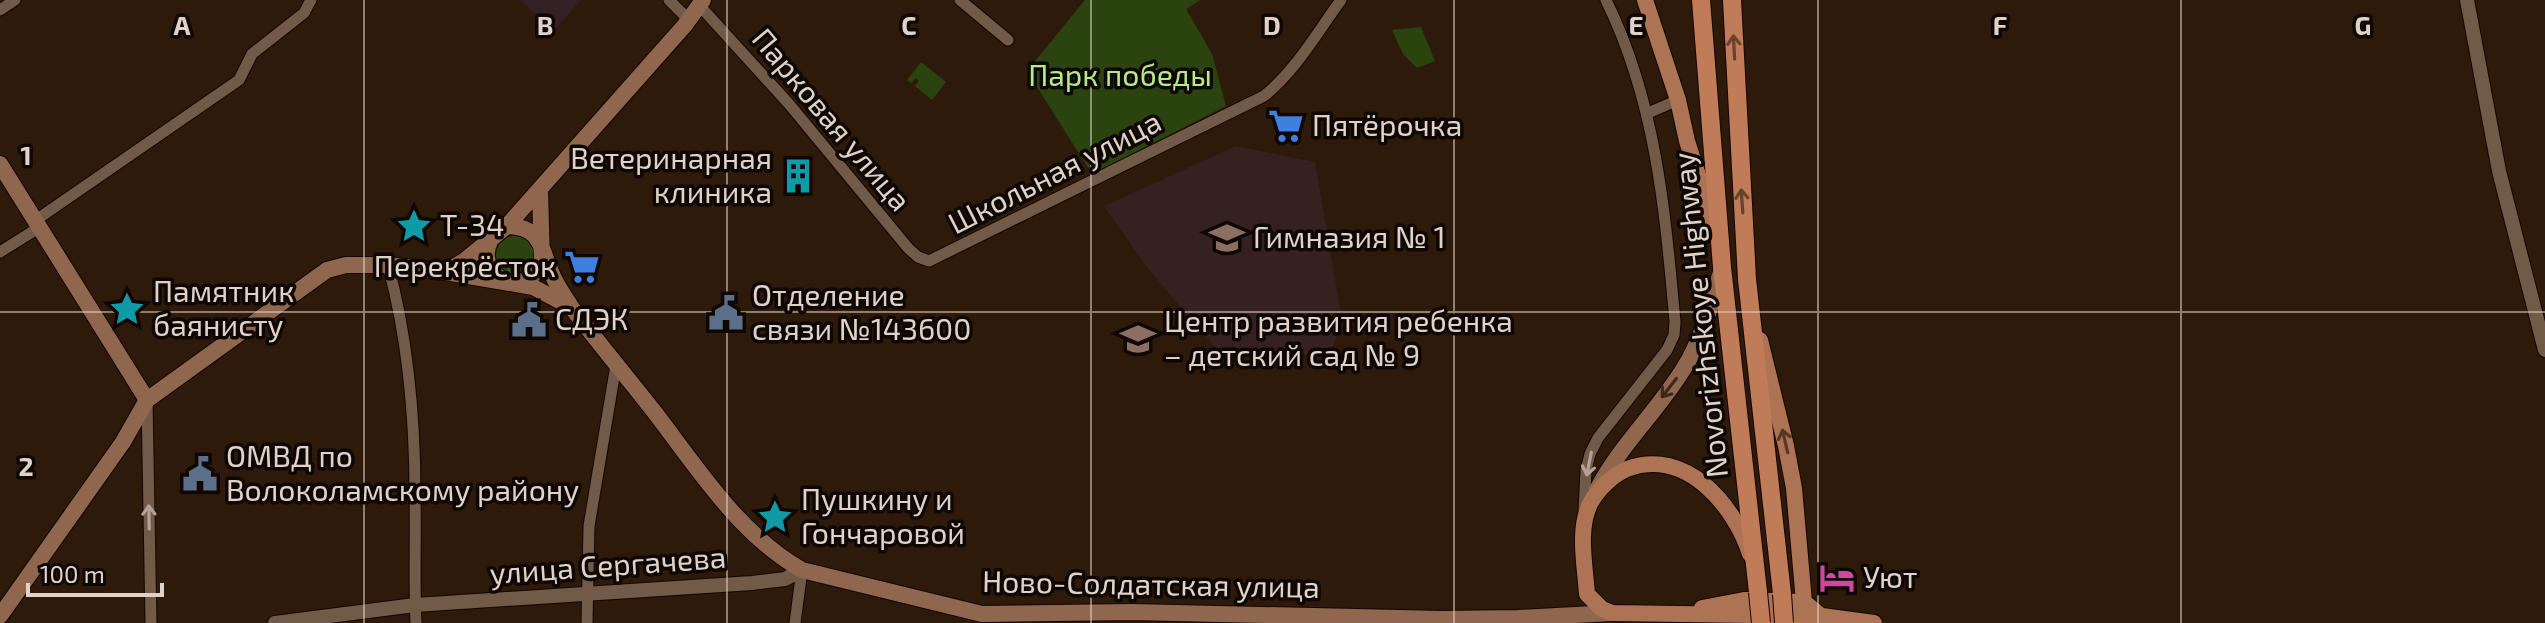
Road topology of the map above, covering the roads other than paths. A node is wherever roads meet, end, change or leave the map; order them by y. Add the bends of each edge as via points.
1 (15, 0) edge
2 (311, 0) edge
3 (669, 0) edge
4 (960, 0) edge
5 (1341, 0) edge
6 (1606, 0) edge
7 (1645, 0) edge
8 (1701, 0) edge
9 (1732, 0) edge
10 (2467, 0) edge
11 (701, 3) edge
12 (0, 10) edge
13 (689, 20) junction
14 (1008, 40) dead end
15 (1678, 100) junction
16 (1648, 113) junction
17 (0, 164) edge
18 (540, 189) junction
19 (38, 223) junction
20 (507, 226) junction
21 (491, 238) junction
22 (1721, 246) junction
23 (543, 250) junction
24 (0, 252) edge
25 (929, 261) joint
26 (388, 265) junction
27 (1722, 267) junction
28 (445, 272) junction
29 (1747, 279) junction
30 (509, 282) junction
31 (572, 308) junction
32 (2545, 350) edge
33 (616, 365) junction
34 (147, 400) junction
35 (1592, 500) junction
36 (1583, 528) junction
37 (802, 570) junction
38 (1756, 571) junction
39 (587, 593) junction
40 (1587, 594) junction
41 (1804, 602) junction
42 (415, 605) junction
43 (1612, 613) junction
44 (1684, 613) junction
45 (0, 616) edge
46 (1822, 616) junction
47 (1556, 619) edge
48 (1423, 621) edge
49 (151, 623) edge
50 (275, 623) edge
51 (416, 623) edge
52 (587, 623) edge
53 (795, 623) edge
54 (1761, 623) edge
55 (1784, 623) edge
56 (1874, 623) edge

1 - 12 street
2 - 19 street via 304,13 252,54 239,80
3 - 13 street
4 - 14 street
5 - 25 street, Школьная улица via 1298,63 1264,96
6 - 16 street
7 - 15 main road
8 - 22 highway, Novorizhskoye Highway
29 -> 9 highway, Novorizhskoye Highway
10 - 32 street via 2499,171
11 - 13 main road
11 - 25 street, Парковая улица via 908,248
13 - 18 main road
15 - 16 street
15 - 22 main road
16 -> 36 street via 1667,234 1674,335 1590,454
17 - 19 main road
18 - 20 main road
18 - 23 main road
19 - 24 street
19 - 34 main road
20 - 21 main road
20 - 23 main road via 528,230
21 - 28 main road
21 - 30 main road via 487,263
22 - 27 highway, Novorizhskoye Highway
23 - 30 main road via 536,273
23 - 31 main road, Ново-Солдатская улица
26 - 28 main road, Ново-Солдатская улица
26 - 34 main road, Ново-Солдатская улица via 327,270
26 - 42 street via 398,300 412,407
27 -> 35 main road via 1684,368 1622,448
27 - 38 highway, Novorizhskoye Highway
28 - 30 main road, Ново-Солдатская улица
41 -> 29 main road via 1786,446
29 - 55 highway, Novorizhskoye Highway, bridge
30 - 31 main road, Ново-Солдатская улица via 533,287
31 - 33 main road, Ново-Солдатская улица
33 - 37 main road, Ново-Солдатская улица via 723,500 769,547
33 - 39 street via 589,526
34 - 45 main road
49 -> 34 street
35 - 36 main road
35 - 38 main road via 1610,478 1635,466 1659,464 1689,473 1733,516
36 - 40 main road
37 - 39 street, улица Сергачева via 785,579
37 - 48 main road, Ново-Солдатская улица via 982,614 1132,612
37 - 53 street
38 - 54 highway, Novorizhskoye Highway, bridge
39 - 42 street, улица Сергачева
39 - 52 street
40 - 43 main road
40 - 47 main road
41 - 44 main road via 1744,600
41 - 46 main road
42 - 50 street, улица Сергачева
42 - 51 street
43 - 44 main road, Ново-Солдатская улица
43 - 47 main road, Ново-Солдатская улица
44 - 46 main road, Ново-Солдатская улица
46 - 56 main road, Ново-Солдатская улица
47 - 48 main road, Ново-Солдатская улица

